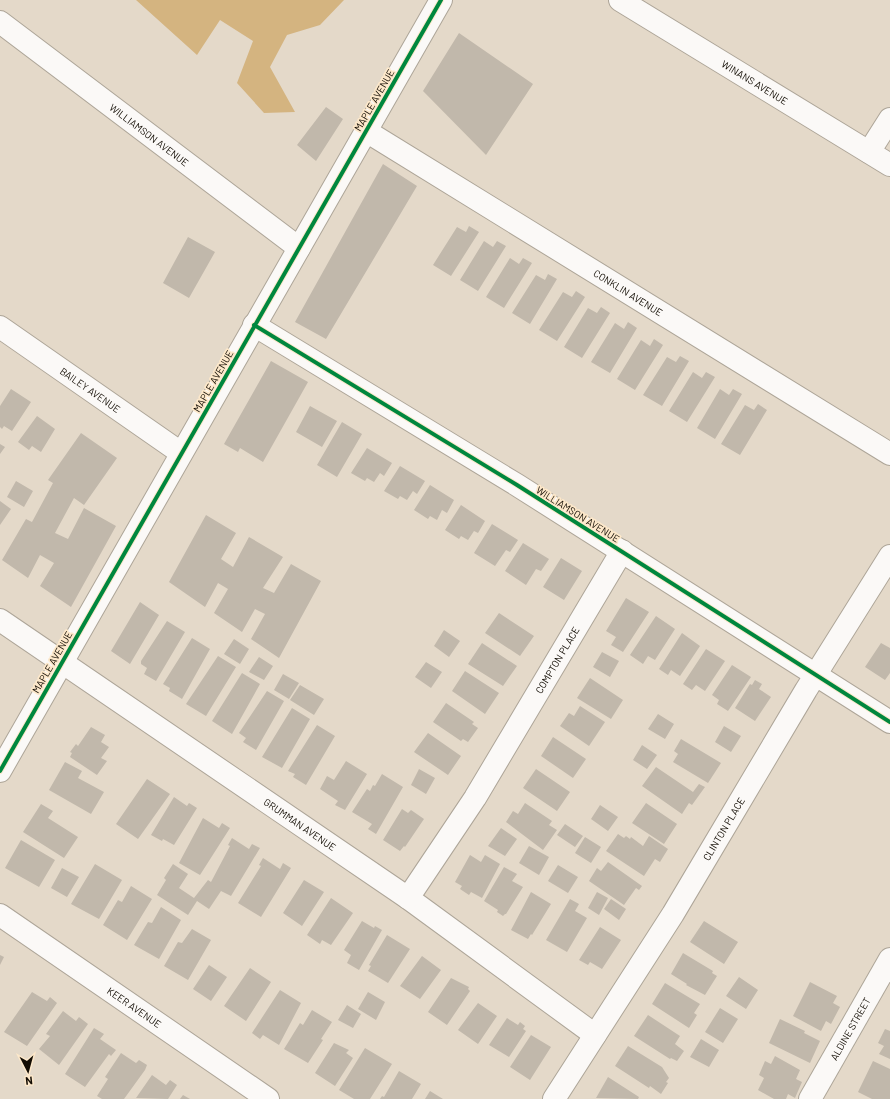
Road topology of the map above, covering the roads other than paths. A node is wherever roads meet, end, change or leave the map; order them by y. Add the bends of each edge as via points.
1 (441, 0) edge
2 (620, 0) edge
3 (0, 22) edge
4 (890, 119) edge
5 (366, 130) junction
6 (869, 152) junction
7 (890, 165) edge
8 (299, 248) junction
9 (254, 325) junction
10 (0, 327) edge
11 (181, 453) junction
12 (890, 454) edge
13 (622, 552) junction
14 (890, 556) edge
15 (0, 620) edge
16 (61, 663) junction
17 (815, 676) junction
18 (890, 722) edge
19 (6, 745) edge
20 (0, 771) edge
21 (408, 898) junction
22 (0, 915) edge
23 (890, 959) edge
24 (595, 1035) junction
25 (268, 1099) edge
26 (554, 1099) edge
27 (810, 1099) edge

1 - 5 street, MAPLE AVENUE
2 - 6 street, WINANS AVENUE
3 - 8 street, WILLIAMSON AVENUE
4 - 6 street
5 - 8 street, MAPLE AVENUE
5 - 12 street, CONKLIN AVENUE
6 - 7 street, WINANS AVENUE
8 - 9 street, MAPLE AVENUE
9 - 11 street, MAPLE AVENUE
9 - 13 street, WILLIAMSON AVENUE
10 - 11 street, BAILEY AVENUE
11 - 16 street, MAPLE AVENUE
13 - 17 street, WILLIAMSON AVENUE
13 - 21 street, COMPTON PLACE via 493,768 449,839
14 - 17 street, CLINTON PLACE
15 - 16 street, GRUMMAN AVENUE
16 - 19 street, MAPLE AVENUE
16 - 21 street, GRUMMAN AVENUE
17 - 18 street, WILLIAMSON AVENUE
17 - 24 street, CLINTON PLACE via 673,914
19 - 20 street, MAPLE AVENUE
21 - 24 street, GRUMMAN AVENUE
22 - 25 street, KEER AVENUE
23 - 27 street, ALDINE STREET
24 - 26 street, CLINTON PLACE

